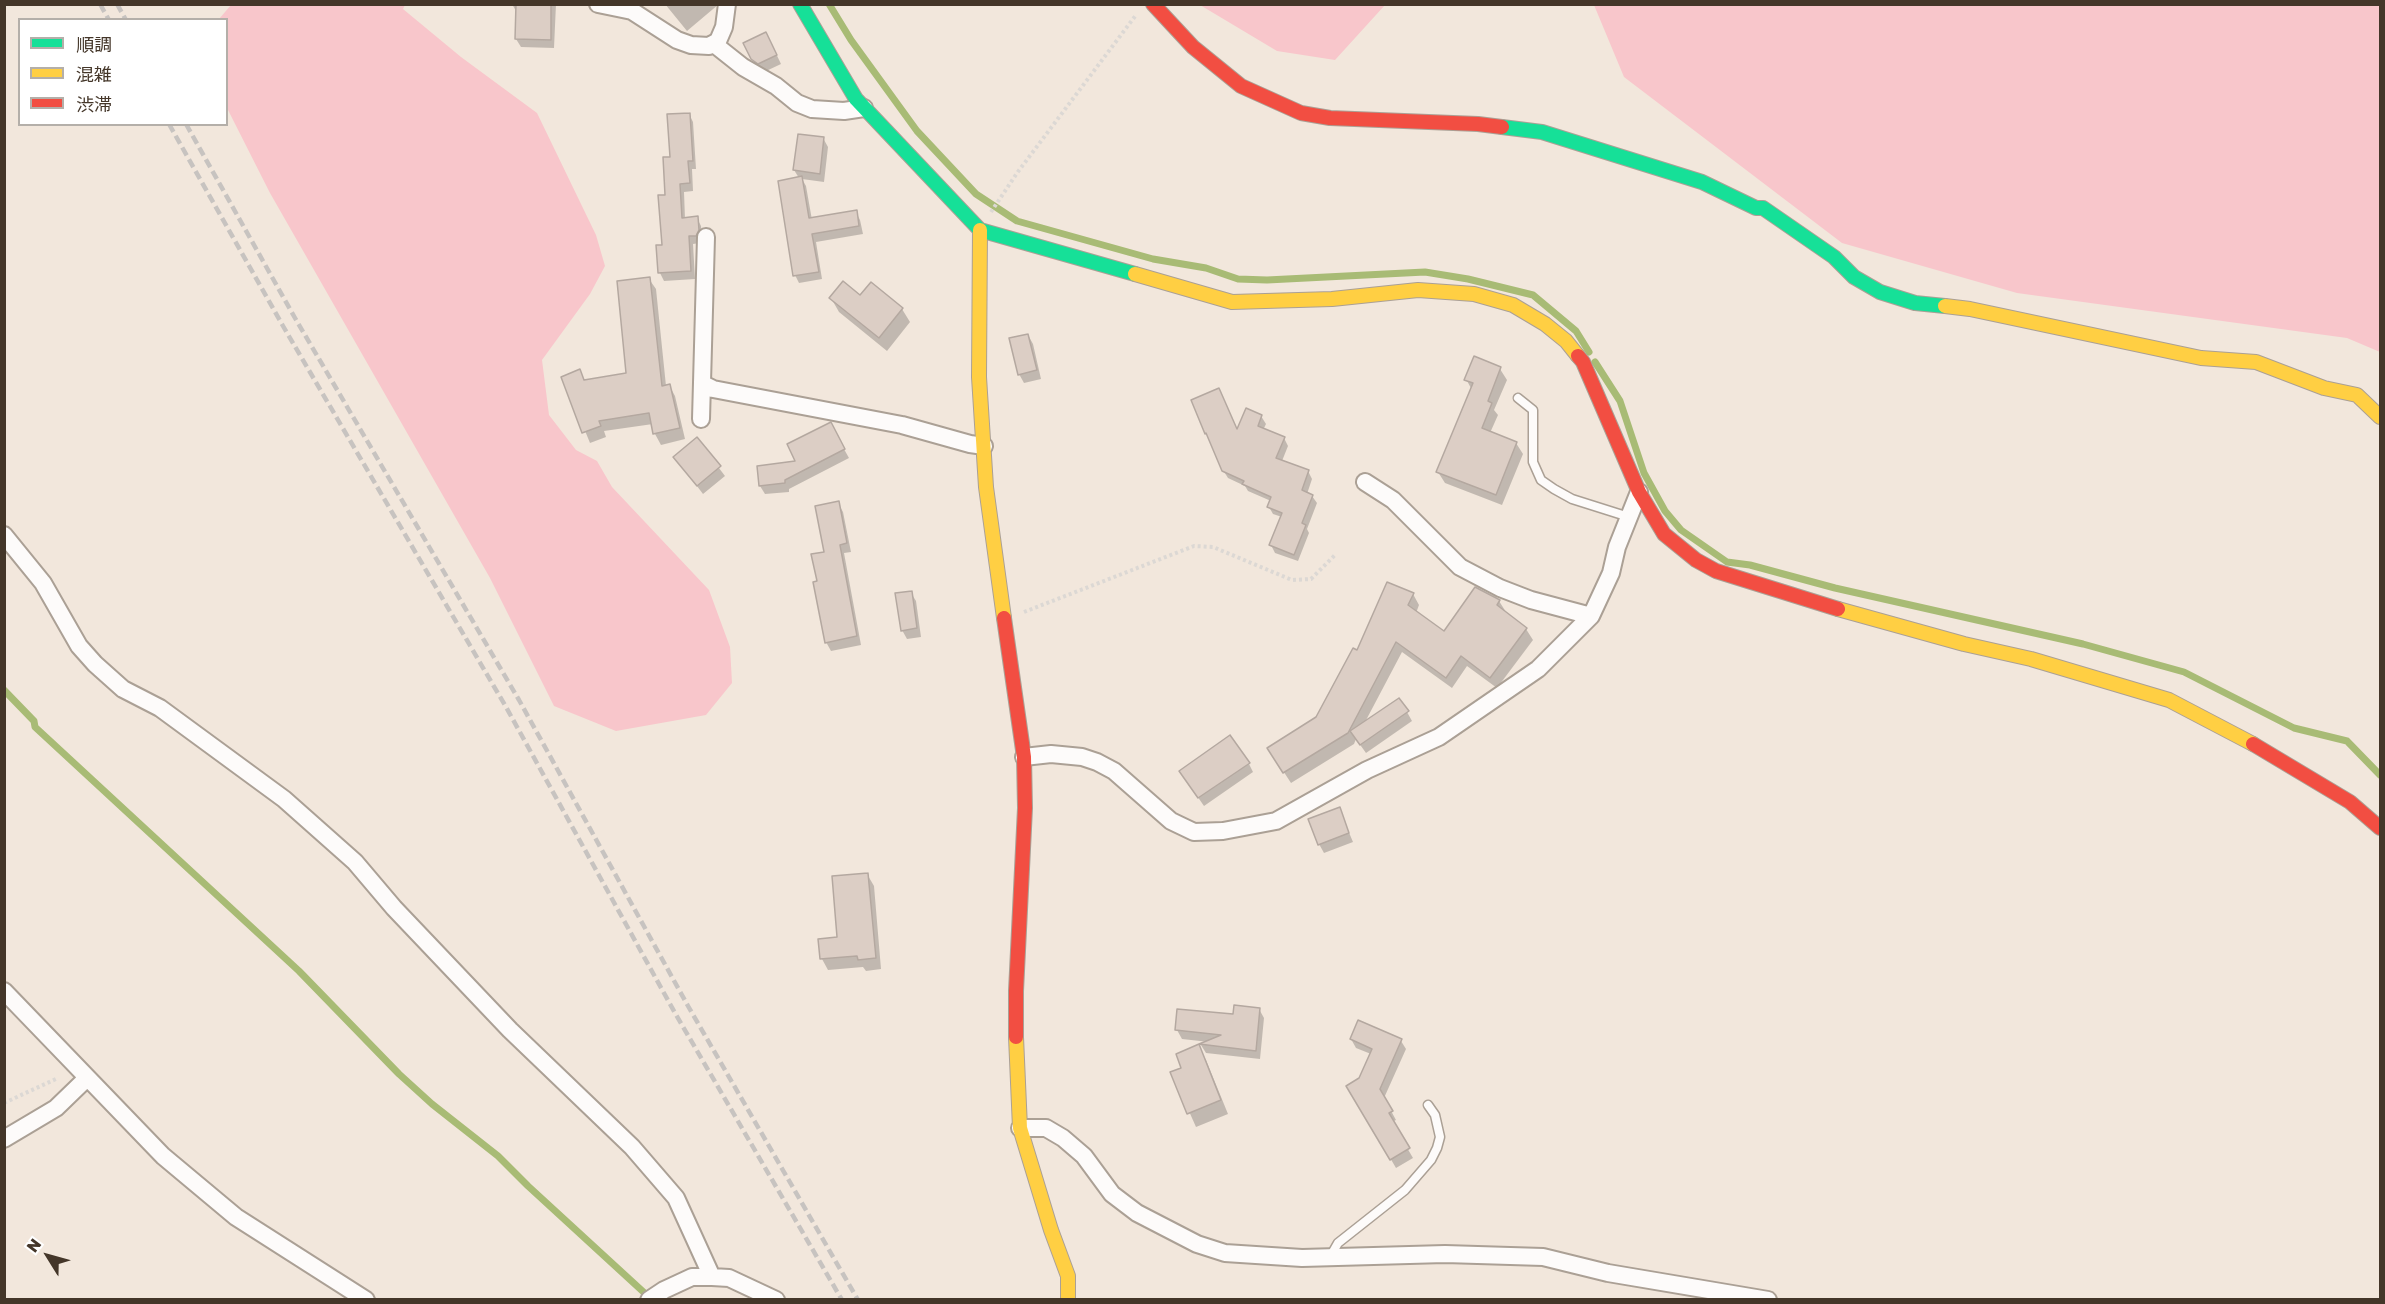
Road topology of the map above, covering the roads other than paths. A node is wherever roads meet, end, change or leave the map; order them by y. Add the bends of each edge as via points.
1 (598, 4) edge
2 (727, 4) edge
3 (800, 4) edge
4 (1153, 4) edge
5 (714, 44) junction
6 (864, 108) junction
7 (980, 230) junction
8 (706, 237) dead end
9 (703, 384) junction
10 (1518, 398) dead end
11 (2380, 417) edge
12 (700, 419) dead end
13 (984, 446) junction
14 (1365, 482) dead end
15 (1640, 492) junction
16 (1629, 517) junction
17 (4, 535) edge
18 (1591, 616) junction
19 (1024, 757) junction
20 (2380, 828) edge
21 (4, 991) edge
22 (82, 1072) junction
23 (1428, 1105) dead end
24 (1020, 1128) junction
25 (4, 1139) edge
26 (1330, 1257) junction
27 (712, 1276) junction
28 (366, 1299) edge
29 (649, 1299) edge
30 (776, 1299) edge
31 (1068, 1299) edge
32 (1768, 1299) edge

1 - 5 street via 632,11 691,45
2 - 5 street via 724,27
3 - 6 street
4 - 11 street via 1193,47 1241,86 1301,113 1542,132 1702,182 1763,208 1834,257 1854,277 1881,292 1915,303 1970,309 2201,358 2256,362 2324,388 2357,395
5 - 6 street via 797,103 812,109
6 - 7 street
7 - 13 street via 979,377
7 - 15 street via 1232,303 1418,290 1474,294 1513,305 1566,341 1583,362
8 - 9 street
9 - 12 street
9 - 13 street
10 - 16 lane via 1533,410 1533,462 1541,480 1572,499
13 - 19 street via 986,487
14 - 18 street via 1393,500 1460,567 1531,600
15 - 16 street
15 - 20 street via 1664,534 1716,571 2169,700 2231,731 2350,802
16 - 18 street via 1611,573
17 - 27 street via 43,583 79,646 95,664 123,689 160,708 284,799 355,862 510,1030 632,1147 676,1198
18 - 19 street via 1538,669 1439,737 1367,770 1276,821 1194,832 1171,821 1114,771 1097,762 1062,755
19 - 24 street via 1016,1002
21 - 22 street
22 - 25 street via 56,1108
22 - 28 street via 163,1156 236,1216
23 - 26 lane via 1435,1115 1440,1137 1431,1160 1405,1190 1338,1243
24 - 26 street via 1046,1128 1063,1138 1084,1156 1112,1194 1137,1213 1197,1244 1225,1253
24 - 31 street via 1068,1276
26 - 32 street via 1543,1257 1608,1273
27 - 29 street via 692,1277
27 - 30 street via 729,1278

